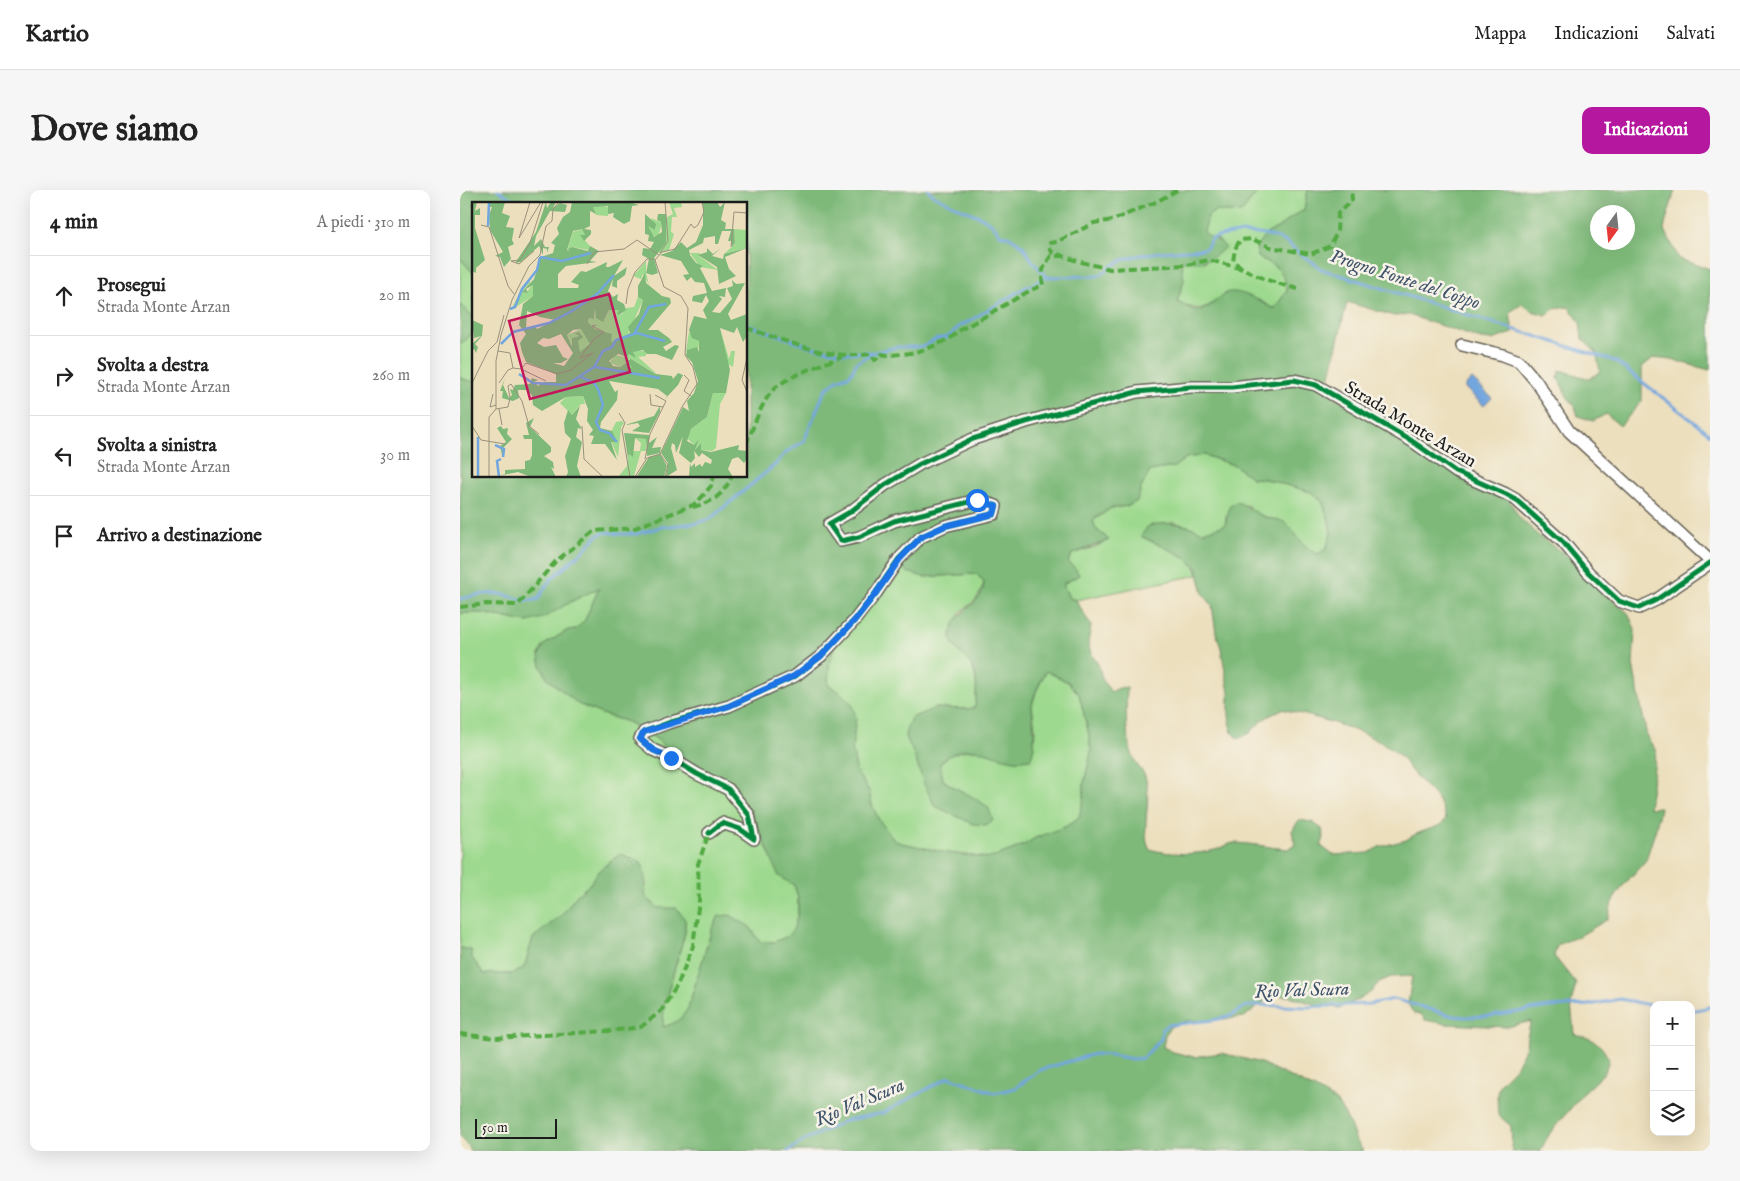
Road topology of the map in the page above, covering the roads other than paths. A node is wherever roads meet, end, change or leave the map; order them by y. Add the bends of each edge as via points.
1 (1462, 345) dead end
2 (1710, 562) edge
3 (709, 833) dead end

1 - 2 street, Strada Monte Arzan via 1519,361 1569,431
2 - 3 street, Strada Monte Arzan via 1656,600 1639,608 1619,601 1562,542 1514,499 1456,472 1412,440 1316,385 1294,380 1232,387 1191,386 1137,392 1074,409 973,439 920,464 830,524 841,541 859,537 894,521 977,500 996,506 994,514 945,526 921,537 900,559 854,621 821,656 794,676 729,706 644,732 640,739 653,750 728,789 749,815 754,839 740,829 722,824

